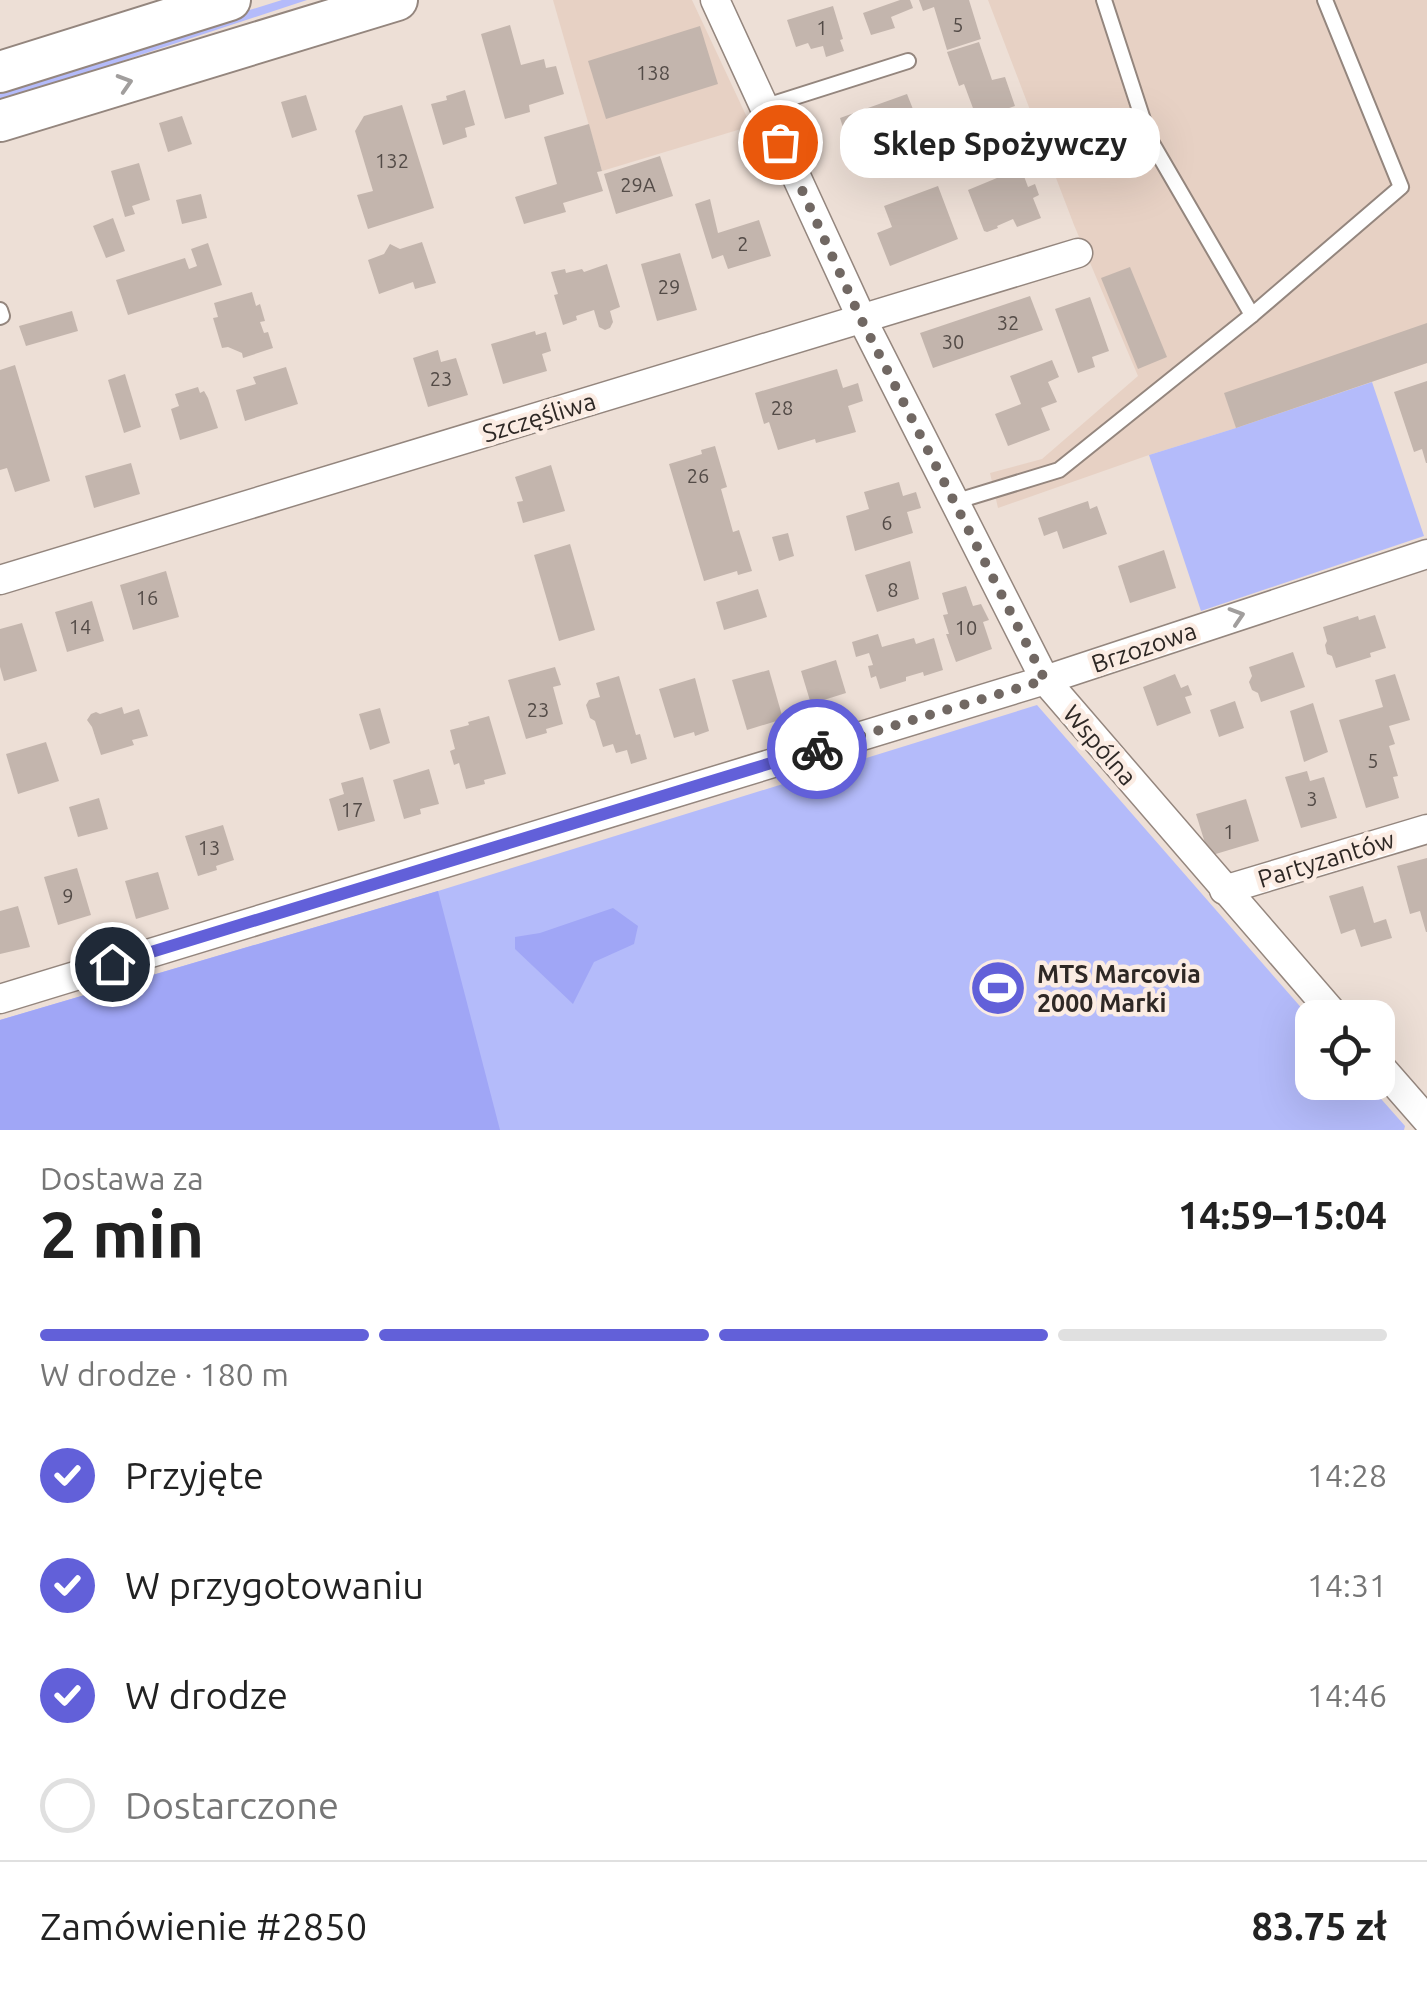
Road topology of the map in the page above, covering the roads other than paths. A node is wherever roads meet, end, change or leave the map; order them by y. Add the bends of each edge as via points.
1 (230, 0) edge
2 (397, 0) edge
3 (714, 0) edge
4 (1104, 0) edge
5 (1325, 0) edge
6 (908, 61) dead end
7 (0, 72) edge
8 (764, 107) junction
9 (0, 121) edge
10 (1078, 253) dead end
11 (1252, 315) junction
12 (860, 317) junction
13 (954, 502) junction
14 (1427, 554) edge
15 (0, 580) edge
16 (1045, 680) junction
17 (1427, 829) edge
18 (1224, 890) junction
19 (0, 999) edge
20 (1321, 1000) edge
21 (1395, 1082) edge
22 (1425, 1114) edge

1 - 7 main road
9 -> 2 main road
3 - 8 street, Wspólna
4 - 11 lane via 1149,138
5 - 11 lane via 1401,187
6 - 8 lane
8 - 12 street, Wspólna
10 - 12 street, Szczęśliwa
11 - 13 lane via 1059,470
12 - 13 street, Wspólna
12 - 15 street, Szczęśliwa
13 - 16 street, Wspólna
16 -> 14 street, Brzozowa
16 - 18 street, Wspólna
16 - 19 street, Brzozowa
17 - 18 street, Partyzantów
18 - 20 street, Wspólna
21 - 22 street

